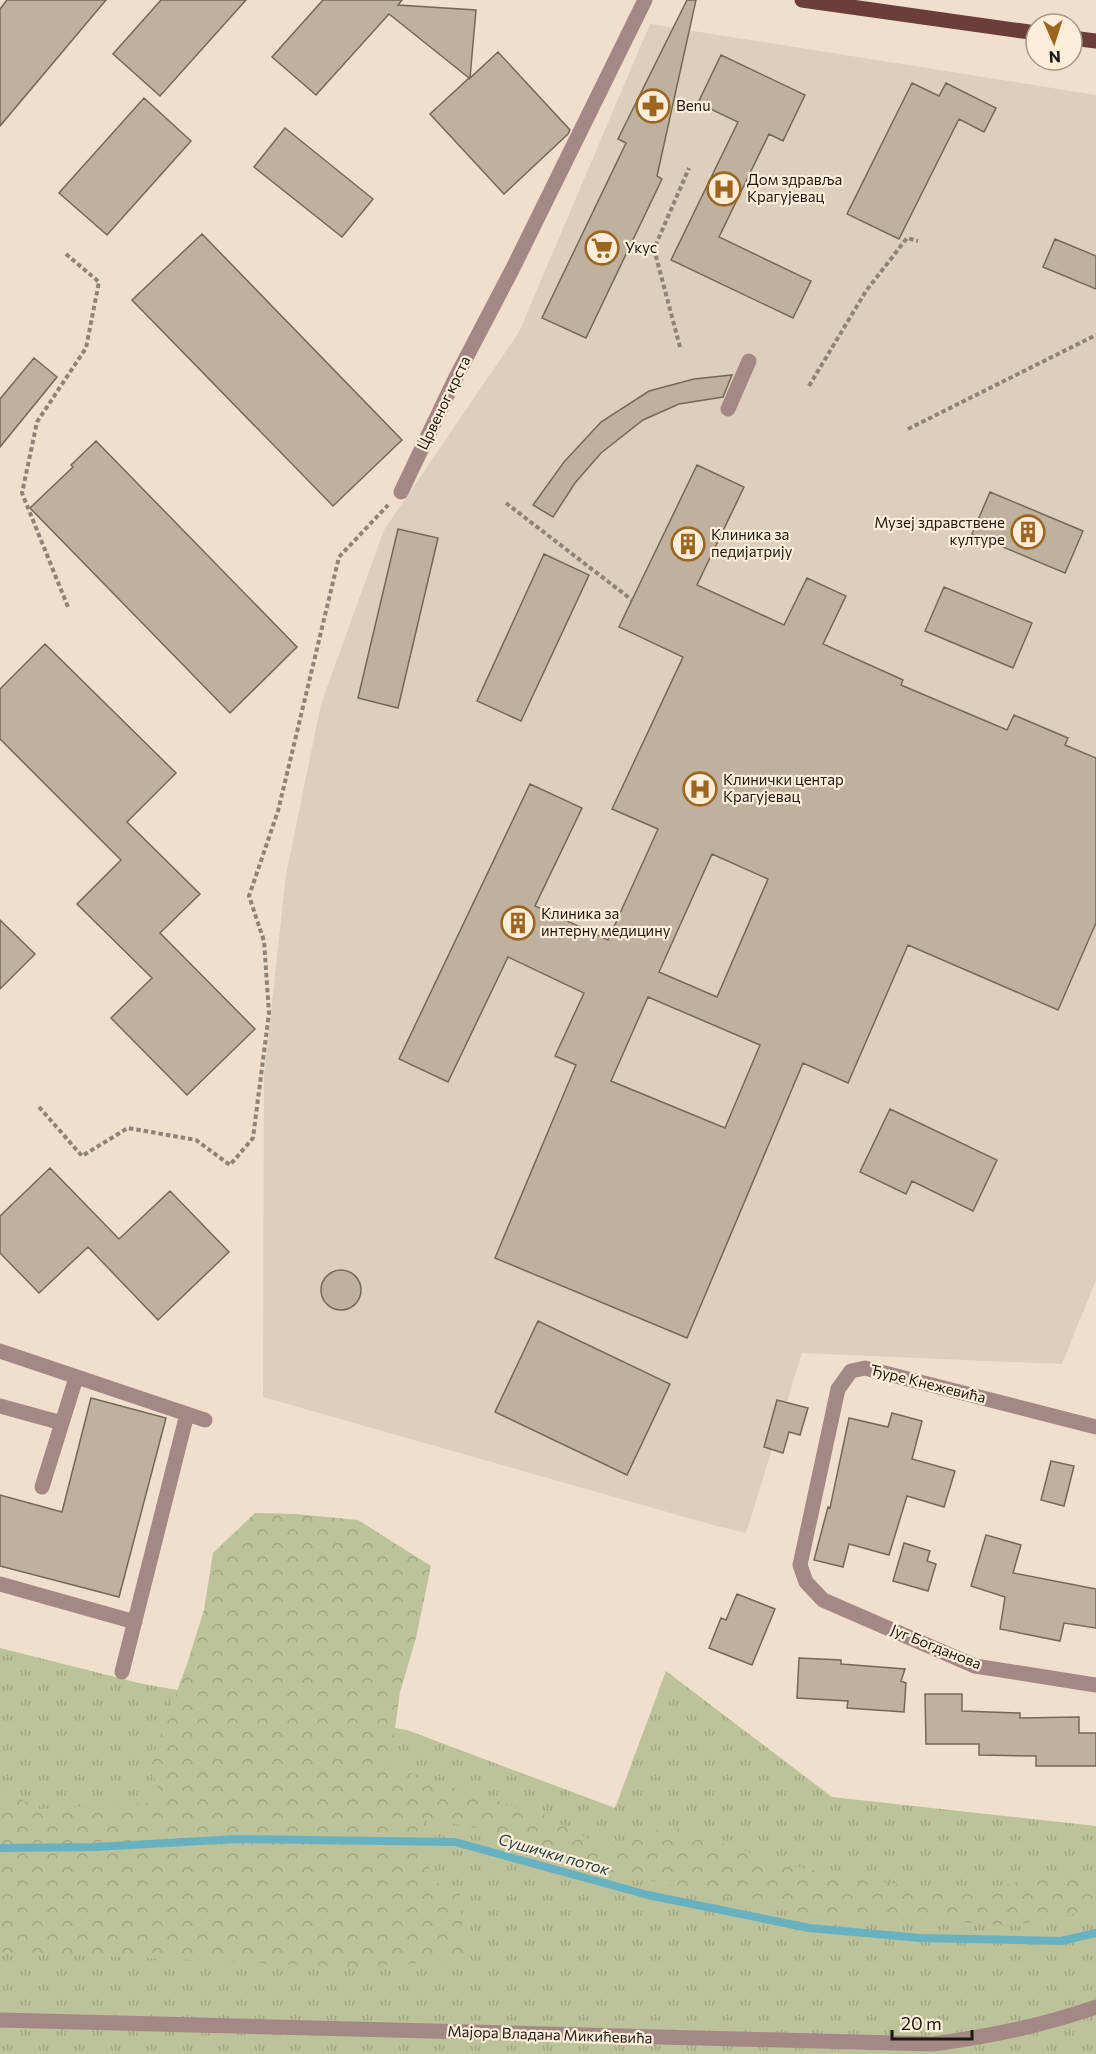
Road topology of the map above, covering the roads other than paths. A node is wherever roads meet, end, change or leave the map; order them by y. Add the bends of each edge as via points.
1 (645, 0) edge
2 (802, 0) edge
3 (1024, 31) edge
4 (749, 362) dead end
5 (728, 409) dead end
6 (401, 492) road end
7 (0, 1351) edge
8 (76, 1378) junction
9 (0, 1406) edge
10 (187, 1414) junction
11 (205, 1420) dead end
12 (62, 1423) junction
13 (1096, 1427) edge
14 (42, 1487) dead end
15 (800, 1565) joint
16 (0, 1584) edge
17 (135, 1622) junction
18 (122, 1672) dead end
19 (1096, 1685) edge
20 (1096, 2007) edge
21 (0, 2020) edge

1 - 6 street, Црвеног крста
2 - 3 main road
4 - 5 street
7 - 8 street
8 - 10 street
8 - 12 street
9 - 12 street
10 - 11 street
10 - 17 street
12 - 14 street
13 - 15 street, Ђуре Кнежевића via 866,1368 850,1371 838,1389
15 - 19 street, Југ Богданова via 806,1582 823,1600 975,1666
16 - 17 street
17 - 18 street
20 - 21 street, Мајора Владана Микићевића via 1051,2022 933,2044

